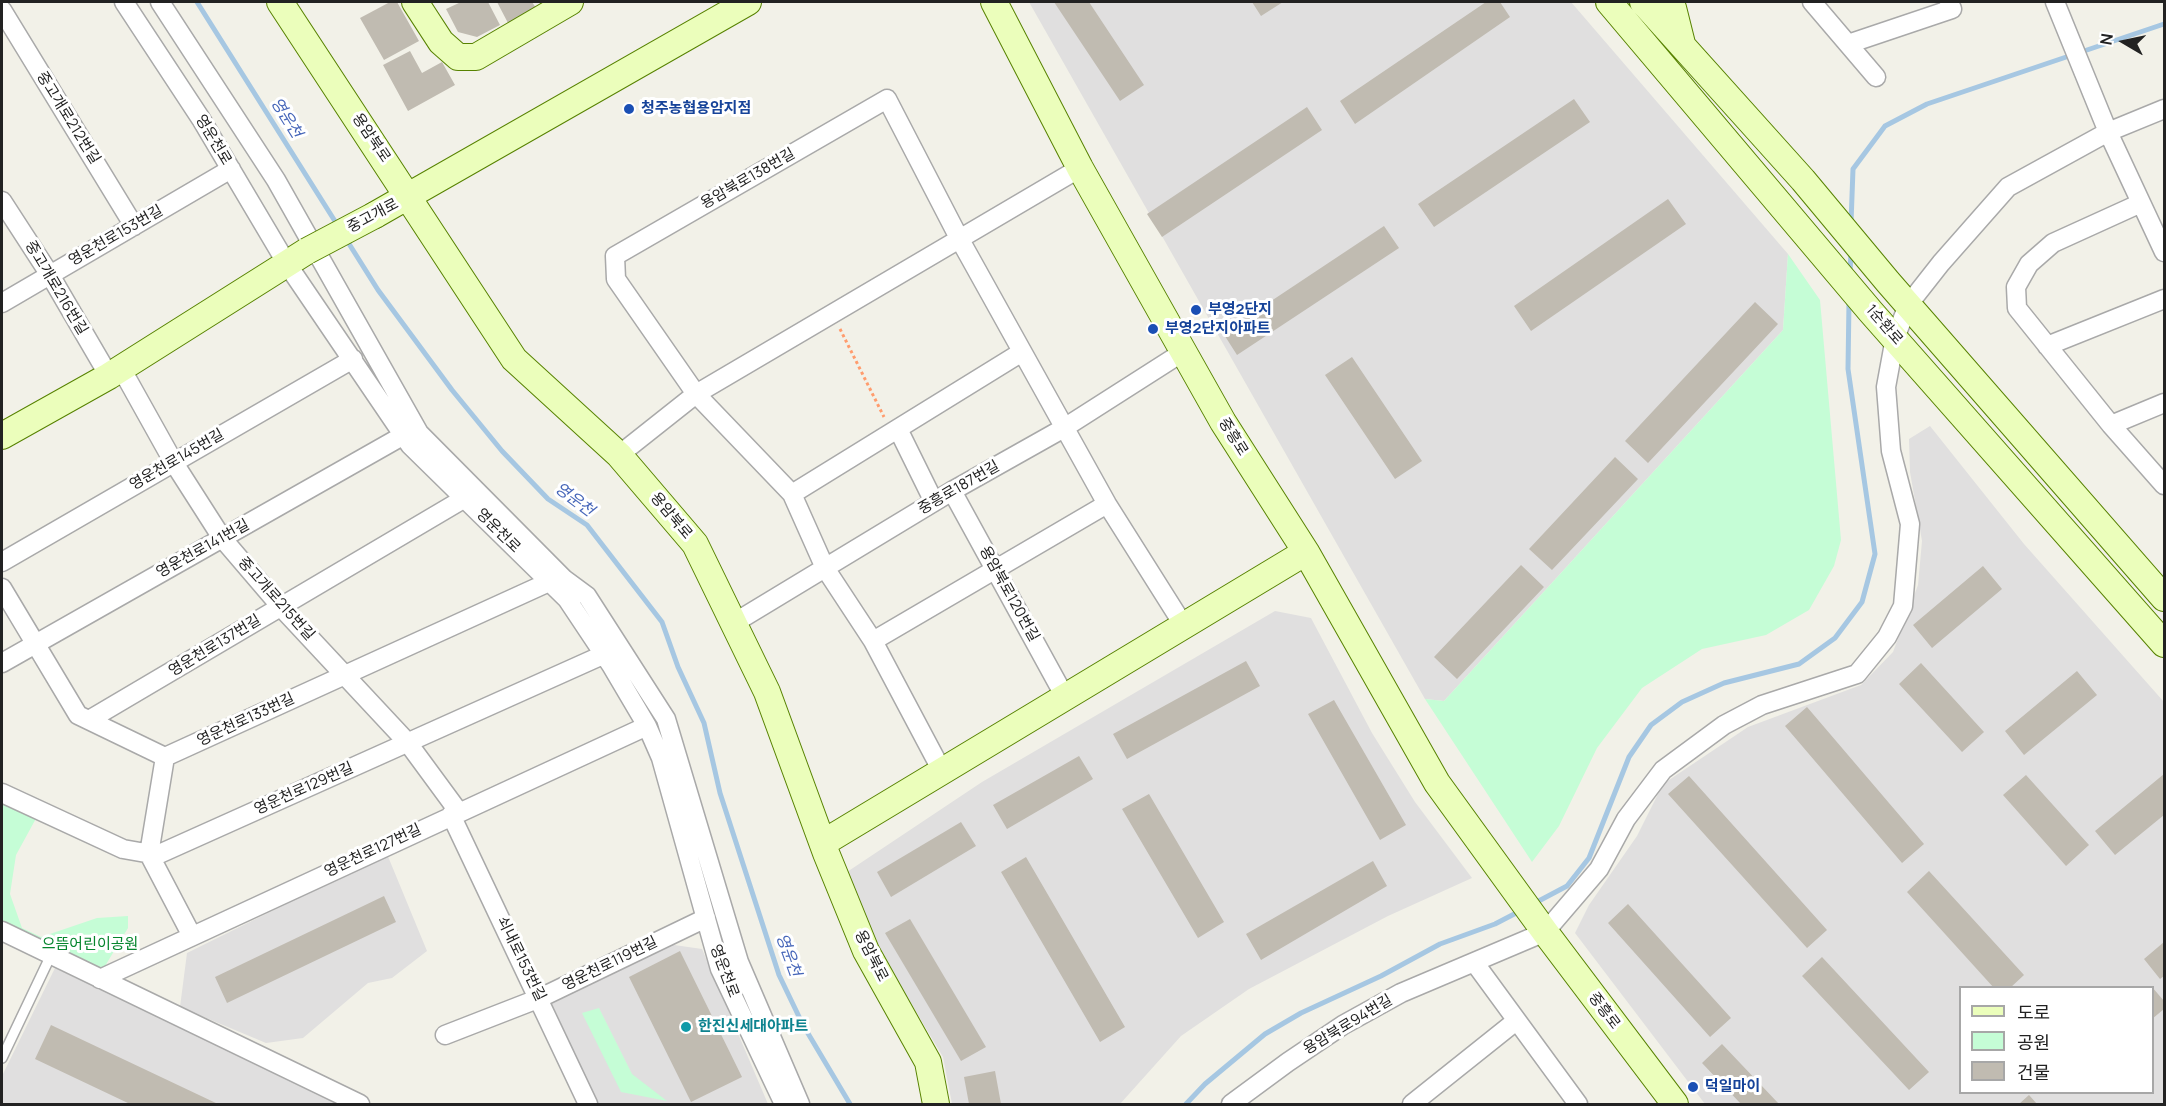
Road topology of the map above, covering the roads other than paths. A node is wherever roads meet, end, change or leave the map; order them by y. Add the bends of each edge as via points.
1 (124, 2) edge
2 (160, 2) edge
3 (415, 2) edge
4 (570, 2) edge
5 (748, 2) edge
6 (994, 2) edge
7 (1589, 2) edge
8 (1609, 2) edge
9 (1642, 2) edge
10 (1668, 2) edge
11 (1812, 2) edge
12 (1949, 2) edge
13 (284, 3) edge
14 (2056, 5) edge
15 (2, 10) edge
16 (1848, 44) junction
17 (1684, 50) junction
18 (1875, 77) dead end
19 (1687, 95) junction
20 (2164, 109) edge
21 (2108, 132) junction
22 (1080, 168) junction
23 (231, 169) junction
24 (410, 196) junction
25 (2, 201) edge
26 (2141, 203) junction
27 (134, 226) junction
28 (959, 238) junction
29 (2164, 252) edge
30 (297, 258) junction
31 (50, 275) junction
32 (2164, 299) edge
33 (2, 303) edge
34 (1908, 305) junction
35 (1894, 338) junction
36 (2048, 346) junction
37 (1022, 352) junction
38 (1183, 352) junction
39 (353, 359) junction
40 (115, 372) junction
41 (696, 394) junction
42 (2164, 403) edge
43 (2111, 425) junction
44 (1064, 428) junction
45 (895, 430) junction
46 (404, 435) junction
47 (2, 436) edge
48 (619, 455) junction
49 (174, 463) junction
50 (2164, 485) edge
51 (952, 491) junction
52 (792, 494) junction
53 (465, 498) junction
54 (934, 502) junction
55 (1107, 504) junction
56 (222, 538) junction
57 (1306, 552) junction
58 (2, 562) edge
59 (825, 568) junction
60 (995, 569) junction
61 (549, 582) junction
62 (2, 588) edge
63 (2164, 598) edge
64 (281, 607) junction
65 (734, 623) junction
66 (1184, 626) junction
67 (873, 640) junction
68 (2164, 644) edge
69 (34, 645) junction
70 (604, 654) junction
71 (2, 663) edge
72 (345, 675) junction
73 (1065, 697) junction
74 (89, 720) junction
75 (647, 726) junction
76 (408, 743) junction
77 (165, 757) junction
78 (942, 771) junction
79 (2, 793) edge
80 (455, 813) junction
81 (823, 843) junction
82 (149, 854) junction
83 (706, 918) junction
84 (1539, 925) junction
85 (2, 931) edge
86 (192, 936) junction
87 (51, 955) junction
88 (1474, 962) junction
89 (100, 979) junction
90 (540, 998) junction
91 (1516, 1021) junction
92 (445, 1035) dead end
93 (2, 1058) edge
94 (360, 1104) edge
95 (588, 1104) edge
96 (784, 1104) edge
97 (800, 1104) edge
98 (936, 1104) edge
99 (1231, 1104) edge
100 (1412, 1104) edge
101 (1578, 1104) edge
102 (1675, 1104) edge

1 - 23 street, 영운천로
2 - 97 street via 276,180 419,433 564,579 587,596 666,719 739,962
3 - 4 street via 441,42 458,57 476,57
5 - 24 street, 중고개로
6 - 22 street, 중흥로
7 - 19 street via 1659,81
8 - 19 street, 1순환로
9 - 17 street, 1순환로
10 - 17 street
11 - 16 street
12 - 16 street via 1952,9
13 - 24 street, 용암북로
14 - 21 street
15 - 27 street, 중고개로212번길
16 - 18 street
17 - 34 street, 1순환로
19 - 35 street, 1순환로
20 - 21 street
21 - 26 street
21 - 34 street via 2007,187
22 - 28 street
22 - 38 street, 중흥로
23 - 27 street, 영운천로153번길
23 - 30 street, 영운천로
24 - 30 street, 중고개로, bridge
24 - 48 street, 용암북로 via 514,359
25 - 31 street, 중고개로216번길
26 - 29 street
26 - 36 street via 2053,243 2029,264 2016,287 2017,308
27 - 31 street, 영운천로153번길
28 - 37 street, 용암북로138번길
28 - 41 street
28 - 41 street, 용암북로138번길 via 886,99 615,256 616,279
30 - 39 street, 영운천로
30 - 40 street, 중고개로
31 - 33 street, 영운천로153번길
31 - 40 street, 중고개로216번길
32 - 36 street
34 - 35 street
34 - 63 street, 1순환로
35 - 68 street, 1순환로
35 - 84 street via 1886,387 1891,451 1910,524 1903,606 1887,637 1857,674 1762,705 1724,725 1663,770 1626,819 1599,869
36 - 43 street
37 - 44 street, 용암북로138번길
37 - 45 street
38 - 44 street, 중흥로187번길
38 - 57 street, 중흥로
39 - 46 street, 영운천로
39 - 49 street, 영운천로145번길
40 - 47 street, 중고개로
40 - 49 street, 중고개로215번길
41 - 48 street
41 - 52 street, 용암북로138번길
42 - 43 street
43 - 50 street
44 - 51 street, 중흥로187번길
44 - 55 street
45 - 52 street
45 - 54 street
46 - 53 street, 영운천로
46 - 56 street, 영운천로141번길
48 - 65 street, 용암북로 via 695,544
49 - 56 street, 중고개로215번길
49 - 58 street, 영운천로145번길
51 - 54 street, 중흥로187번길
51 - 60 street, 용암북로120번길
52 - 59 street, 용암북로138번길
53 - 61 street, 영운천로
53 - 64 street, 영운천로137번길
54 - 59 street, 중흥로187번길
55 - 60 street
55 - 66 street
56 - 64 street, 중고개로215번길
56 - 69 street, 영운천로141번길
57 - 66 street
57 - 84 street, 중흥로 via 1437,783
59 - 65 street, 중흥로187번길
59 - 67 street, 용암북로138번길
60 - 67 street
60 - 73 street, 용암북로120번길
61 - 70 street, 영운천로 via 567,599
61 - 72 street, 영운천로133번길
62 - 69 street
64 - 72 street, 중고개로215번길
64 - 74 street, 영운천로137번길
65 - 81 street, 용암북로 via 767,692
66 - 73 street
67 - 78 street, 용암북로138번길
69 - 71 street, 영운천로141번길
69 - 74 street via 78,715
70 - 75 street, 영운천로
70 - 76 street, 영운천로129번길
72 - 76 street, 중고개로215번길
72 - 77 street, 영운천로133번길
73 - 78 street
74 - 77 street
75 - 80 street, 영운천로127번길
75 - 83 street, 영운천로 via 661,758
76 - 80 street, 중고개로215번길
76 - 82 street, 영운천로129번길 via 157,855
77 - 82 street
78 - 81 street
79 - 82 street, 영운천로129번길 via 123,849
80 - 86 street, 영운천로127번길
80 - 90 street, 쇠내로153번길
81 - 98 street, 용암북로 via 866,951 928,1062
82 - 86 street
83 - 90 street, 영운천로119번길
83 - 96 street, 영운천로 via 720,969
84 - 88 street, 용암북로94번길
84 - 102 street, 중흥로
85 - 87 street
86 - 89 street, 영운천로127번길
87 - 89 street
87 - 93 lane
88 - 91 street
88 - 99 street, 용암북로94번길 via 1401,993 1343,1025
89 - 94 street
90 - 92 street, 영운천로119번길
90 - 95 street, 쇠내로153번길
91 - 100 street
91 - 101 street

